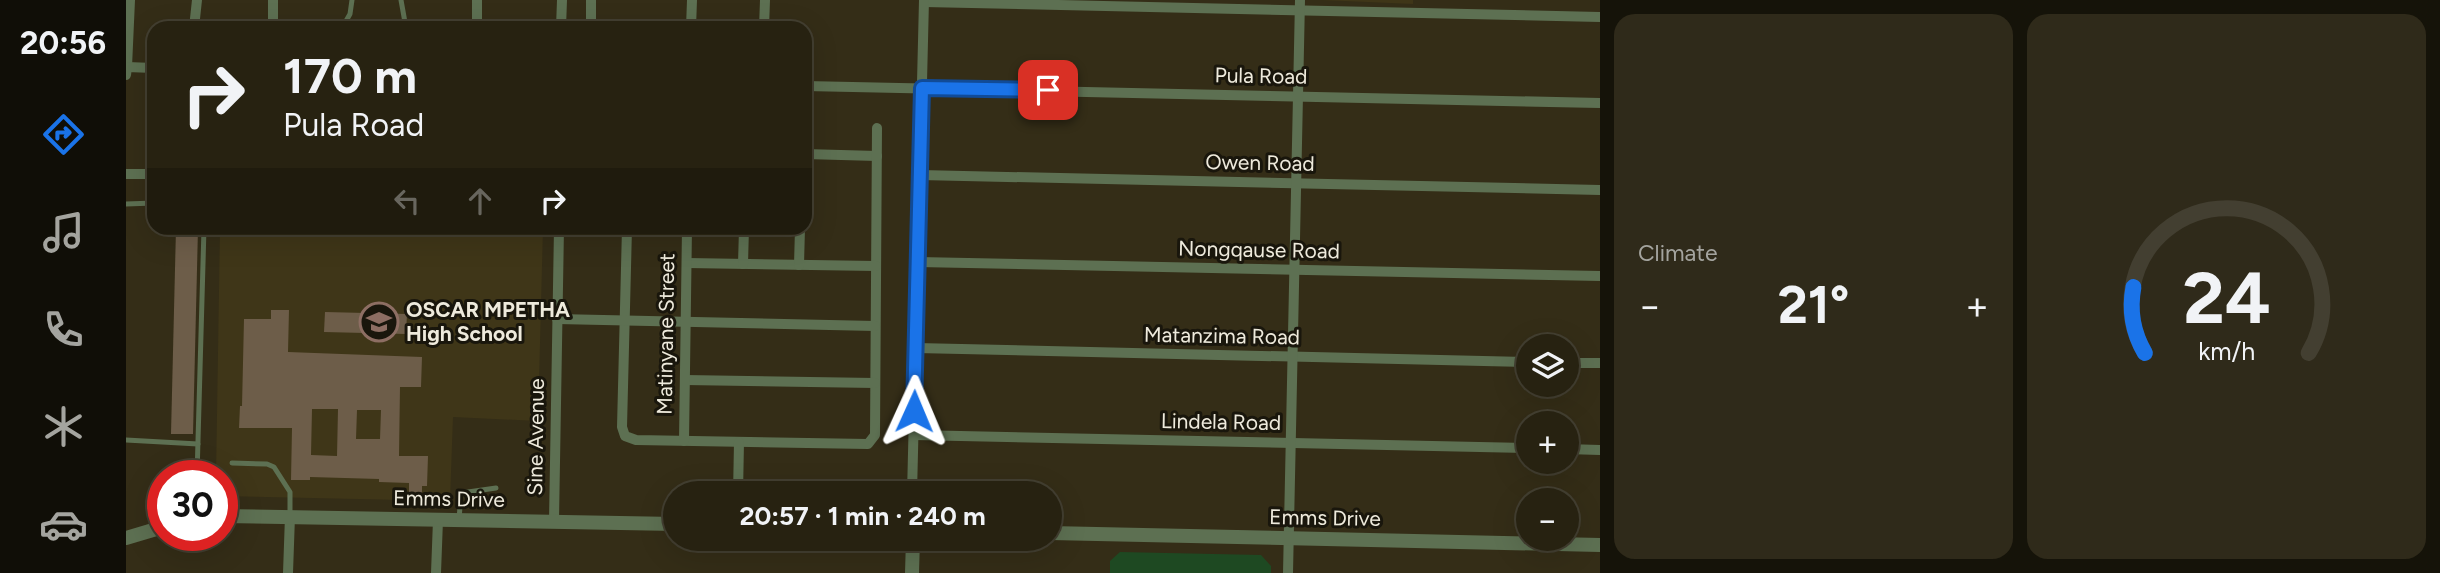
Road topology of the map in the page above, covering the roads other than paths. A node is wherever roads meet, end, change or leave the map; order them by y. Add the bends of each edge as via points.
1 (131, 0) edge
2 (197, 0) edge
3 (274, 0) edge
4 (352, 0) edge
5 (401, 0) edge
6 (477, 0) edge
7 (562, 0) edge
8 (591, 0) edge
9 (692, 0) edge
10 (765, 0) edge
11 (924, 1) edge
12 (1300, 5) edge
13 (1600, 17) edge
14 (195, 21) edge
15 (273, 21) edge
16 (346, 21) edge
17 (405, 21) edge
18 (477, 21) edge
19 (561, 21) edge
20 (591, 21) edge
21 (691, 21) edge
22 (764, 21) edge
23 (127, 67) edge
24 (147, 68) edge
25 (126, 75) edge
26 (812, 86) edge
27 (922, 88) junction
28 (1298, 96) junction
29 (1600, 103) edge
30 (877, 128) dead end
31 (812, 154) edge
32 (877, 156) junction
33 (126, 174) edge
34 (147, 174) edge
35 (920, 175) junction
36 (1296, 183) junction
37 (1600, 190) edge
38 (147, 203) edge
39 (126, 204) edge
40 (204, 235) edge
41 (559, 235) edge
42 (627, 235) edge
43 (687, 235) edge
44 (744, 235) edge
45 (800, 235) edge
46 (918, 261) junction
47 (687, 263) junction
48 (743, 264) junction
49 (799, 265) junction
50 (876, 266) junction
51 (1294, 270) junction
52 (1600, 276) edge
53 (557, 320) junction
54 (625, 320) junction
55 (687, 322) junction
56 (875, 326) junction
57 (916, 348) junction
58 (1293, 356) junction
59 (1516, 362) edge
60 (1579, 362) edge
61 (1600, 363) edge
62 (685, 380) junction
63 (875, 383) junction
64 (914, 435) junction
65 (126, 440) edge
66 (684, 441) junction
67 (739, 442) junction
68 (1291, 443) junction
69 (198, 444) junction
70 (1516, 448) edge
71 (1579, 449) edge
72 (1600, 450) edge
73 (198, 460) edge
74 (238, 463) edge
75 (738, 481) edge
76 (912, 481) edge
77 (496, 488) dead end
78 (238, 516) edge
79 (290, 516) junction
80 (438, 520) junction
81 (459, 520) junction
82 (554, 522) junction
83 (663, 524) edge
84 (147, 532) edge
85 (1062, 533) edge
86 (126, 538) edge
87 (1289, 538) junction
88 (1600, 545) edge
89 (913, 551) edge
90 (288, 573) edge
91 (436, 573) edge
92 (912, 573) edge
93 (1288, 573) edge

1 - 23 street
2 - 14 street
3 - 15 street
4 - 16 lane
5 - 17 lane
6 - 18 street
7 - 19 street
8 - 20 street
9 - 21 street
10 - 22 street
11 - 12 street
11 - 27 street
12 - 13 street
12 - 28 street
23 - 24 street
23 - 25 street
26 - 27 street, Pula Road
27 - 28 street, Pula Road
27 - 35 street
28 - 29 street, Pula Road
28 - 36 street
30 - 32 street
31 - 32 street
32 - 50 street
33 - 34 street
35 - 36 street, Owen Road
35 - 46 street
36 - 37 street, Owen Road
36 - 51 street
38 - 39 lane
40 - 69 lane
41 - 53 street, Sine Avenue
42 - 54 street
43 - 47 street, Matinyane Street
44 - 48 street
45 - 49 street
46 - 51 street, Nongqause Road
46 - 57 street
47 - 48 street
47 - 55 street, Matinyane Street
48 - 49 street
49 - 50 street
50 - 56 street
51 - 52 street, Nongqause Road
51 - 58 street
53 - 54 street
53 - 82 street, Sine Avenue
54 - 55 street
54 - 66 street via 625,436
55 - 56 street
55 - 62 street, Matinyane Street
56 - 63 street
57 - 58 street, Matanzima Road
57 - 64 street
58 - 59 street, Matanzima Road
58 - 68 street
60 - 61 street
62 - 63 street
62 - 66 street, Matinyane Street
63 - 67 street via 875,435 868,444
64 - 68 street, Lindela Road
64 - 76 street
65 - 69 lane
66 - 67 street
67 - 75 street
68 - 70 street, Lindela Road
68 - 87 street
69 - 73 lane
71 - 72 street
74 - 79 lane via 274,467 290,492
77 - 81 lane via 461,493
78 - 79 street, Emms Drive
79 - 80 street, Emms Drive
79 - 90 street
80 - 81 street, Emms Drive
80 - 91 street
81 - 82 street, Emms Drive
82 - 83 street, Emms Drive
84 - 86 street
85 - 87 street, Emms Drive
87 - 88 street, Emms Drive
87 - 93 street
89 - 92 street

